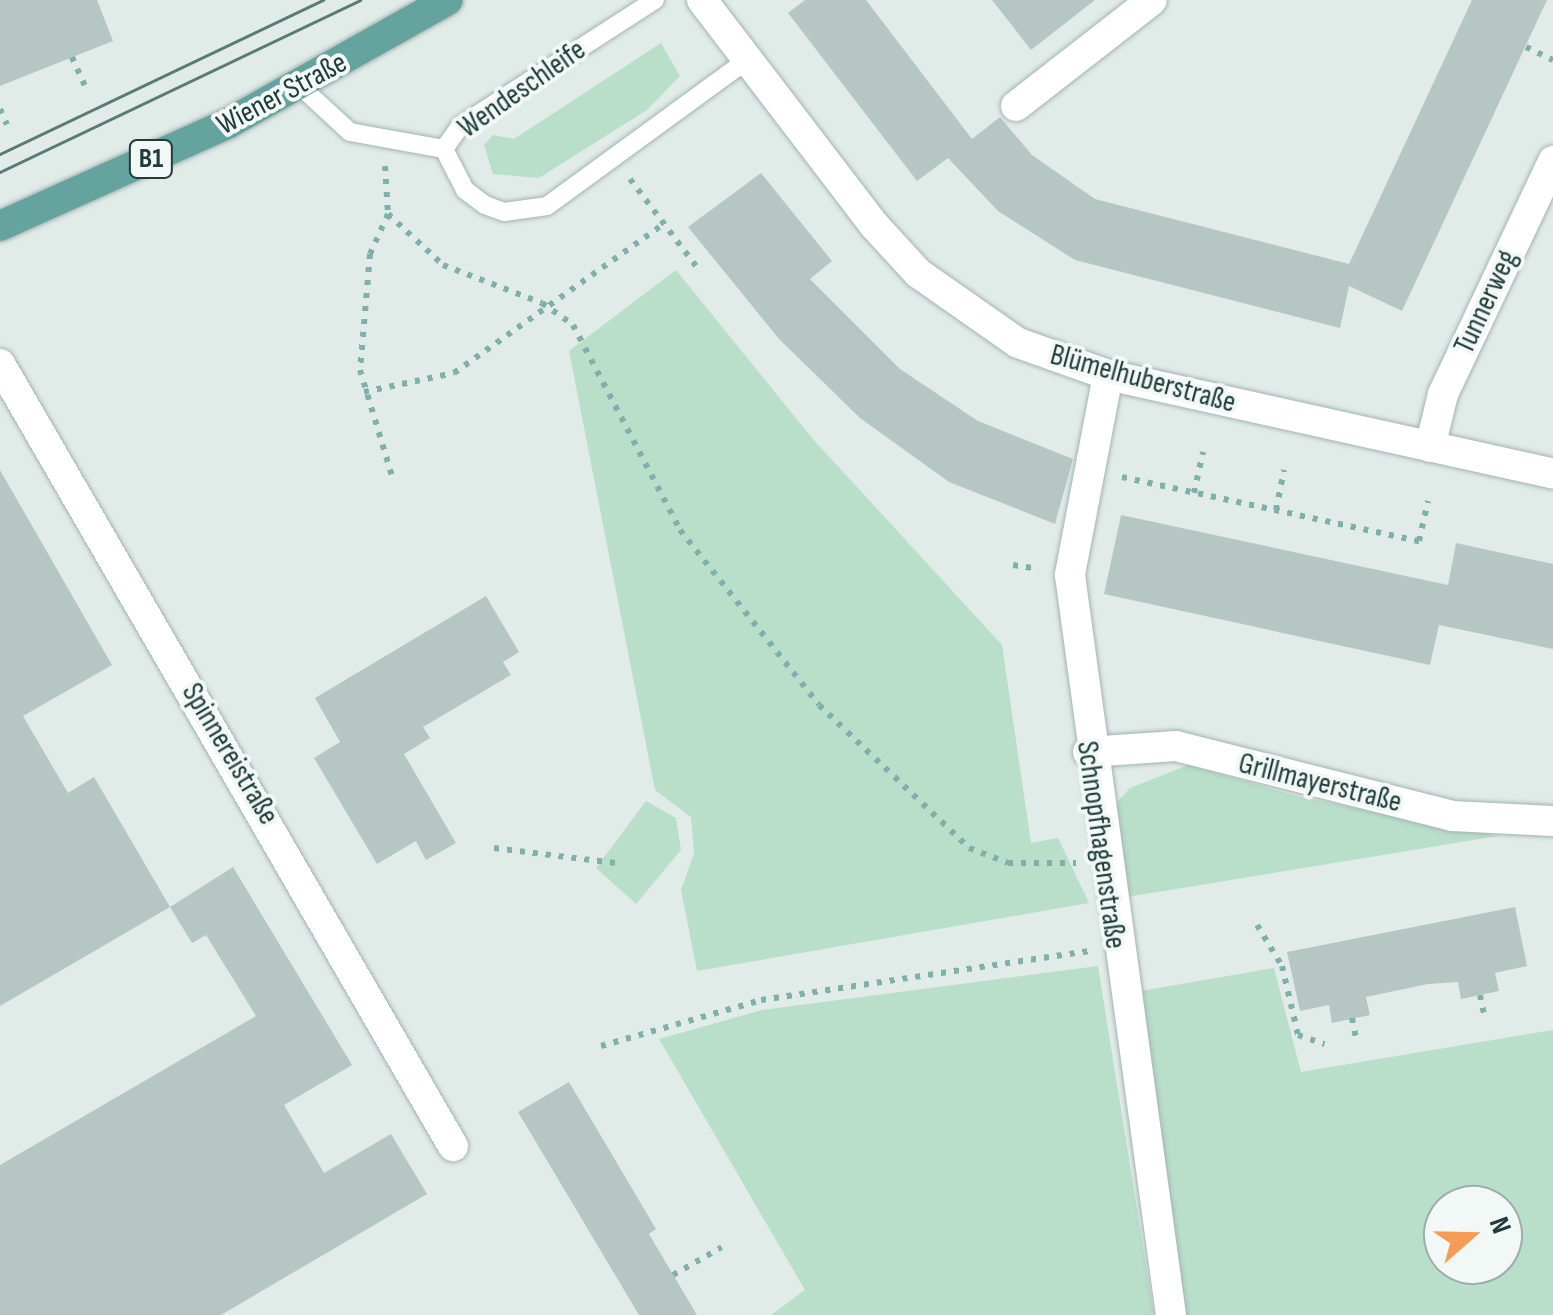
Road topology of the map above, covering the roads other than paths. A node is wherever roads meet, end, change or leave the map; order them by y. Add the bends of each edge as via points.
1 (448, 0) edge
2 (654, 0) edge
3 (702, 0) edge
4 (1152, 0) edge
5 (742, 63) junction
6 (300, 86) junction
7 (1016, 106) dead end
8 (444, 149) junction
9 (1553, 161) edge
10 (0, 226) edge
11 (0, 364) edge
12 (1108, 375) junction
13 (1430, 447) junction
14 (1553, 474) edge
15 (1088, 752) junction
16 (1553, 820) edge
17 (453, 1146) dead end
18 (1171, 1315) edge

1 - 6 main road, Wiener Straße / B1
2 - 8 lane, Wendeschleife via 460,126
3 - 5 street, Blümelhuberstraße
4 - 7 street
5 - 8 lane via 546,206 504,212 465,190
5 - 12 street, Blümelhuberstraße via 918,272 1018,343
6 - 8 lane via 350,132
6 - 10 main road, Wiener Straße / B1
9 - 13 street, Tunnerweg via 1443,394
11 - 17 street, Spinnereistraße via 405,1050
12 - 13 street, Blümelhuberstraße
12 - 15 street, Schnopfhagenstraße via 1070,574
13 - 14 street, Blümelhuberstraße
15 - 16 street, Grillmayerstraße via 1176,746 1452,816
15 - 18 street, Schnopfhagenstraße

